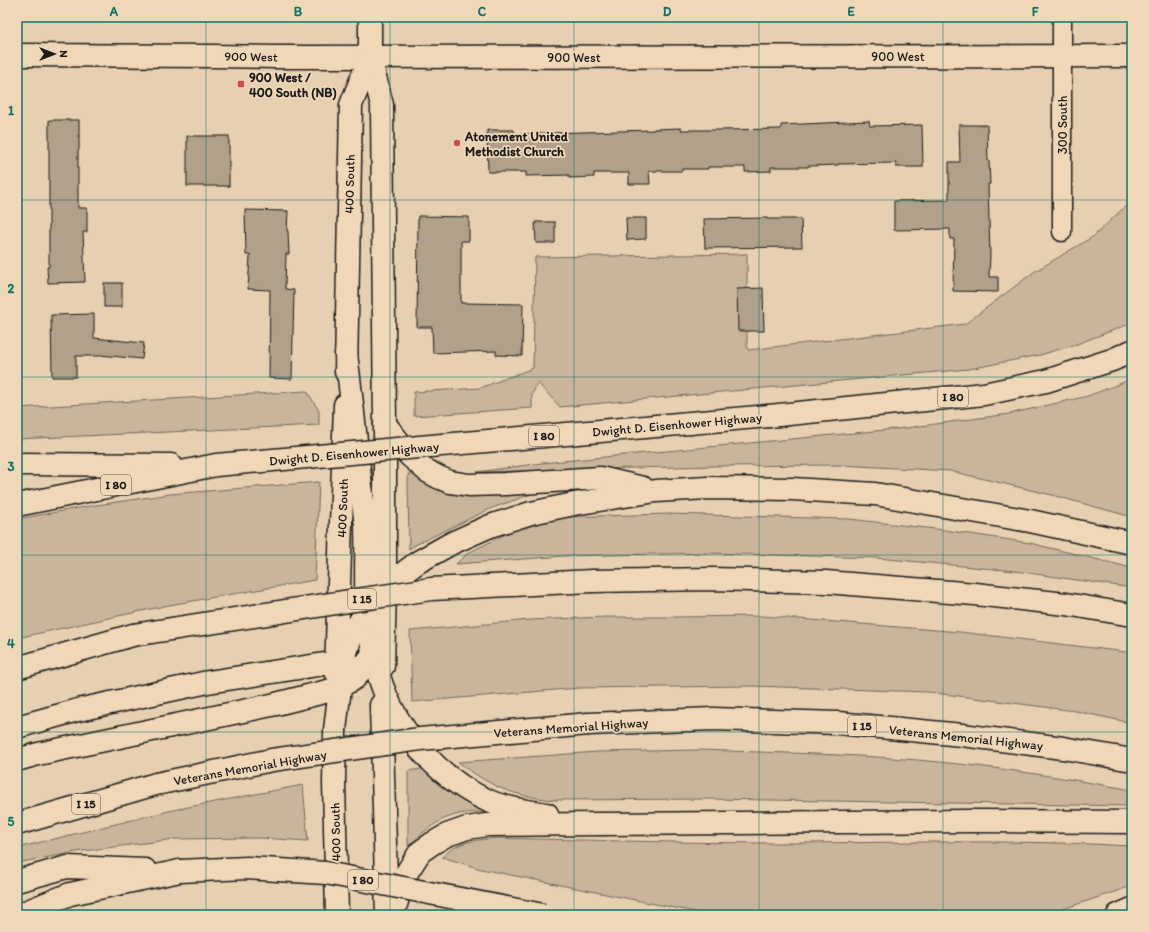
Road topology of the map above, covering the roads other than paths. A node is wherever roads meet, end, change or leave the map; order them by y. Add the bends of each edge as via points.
1 (370, 17) edge
2 (1062, 17) edge
3 (17, 55) edge
4 (1062, 56) junction
5 (1132, 56) edge
6 (370, 57) junction
7 (1062, 232) dead end
8 (1132, 351) edge
9 (346, 354) junction
10 (386, 424) junction
11 (17, 464) edge
12 (216, 465) junction
13 (656, 491) junction
14 (17, 505) edge
15 (1132, 543) edge
16 (385, 588) junction
17 (367, 611) junction
18 (1132, 614) edge
19 (379, 646) junction
20 (346, 666) junction
21 (17, 668) edge
22 (338, 688) junction
23 (382, 696) junction
24 (17, 726) edge
25 (17, 760) edge
26 (1132, 760) edge
27 (1132, 822) edge
28 (675, 823) junction
29 (17, 824) edge
30 (180, 871) junction
31 (17, 881) edge
32 (1132, 909) edge
33 (18, 915) edge
34 (337, 915) edge
35 (387, 915) edge
36 (393, 915) edge
37 (543, 915) edge
38 (1118, 915) edge

1 - 6 main road, 400 South
2 - 4 street, 300 South
3 - 6 main road, 900 West
4 - 5 main road, 900 West
4 - 6 main road, 900 West
4 - 7 street, 300 South
6 - 9 main road, 400 South via 351,105
6 - 10 main road, 400 South via 382,105
8 - 12 main road, Dwight D. Eisenhower Highway / I 80, bridge via 1046,381 984,394 769,416
9 - 17 main road via 366,526
9 - 20 main road, 400 South via 342,519
10 - 13 main road via 410,456 427,471 450,482 469,485 600,478
10 - 16 main road, 400 South
11 - 12 main road
12 - 14 main road, I 80
13 - 15 main road via 707,488 792,489 875,494 1030,521
13 - 16 main road via 567,505 490,526 418,562
16 - 17 main road
16 - 19 main road, 400 South
17 - 19 main road
17 - 20 main road via 350,640
18 - 21 main road, I 15, bridge via 975,594 826,582 712,579 592,581 431,590 349,601 133,635
19 - 20 main road
19 - 23 main road
20 - 22 main road via 355,678
20 - 23 main road
20 - 24 main road via 208,682
22 - 25 main road via 276,704
22 - 34 main road, 400 South via 335,730
23 - 28 main road via 408,734 440,770 453,781 491,802 520,810 550,814
23 - 35 main road
26 - 29 main road, Veterans Memorial Highway / I 15, bridge via 962,735 838,724 714,719 589,724 420,739 272,760 156,784
27 - 28 main road
28 - 36 main road via 487,825 467,828 447,835 420,852 404,877
30 - 31 main road, I 80 via 67,867
30 - 33 main road via 70,894
30 - 37 main road, I 80, bridge via 247,868 326,873
32 - 38 main road

